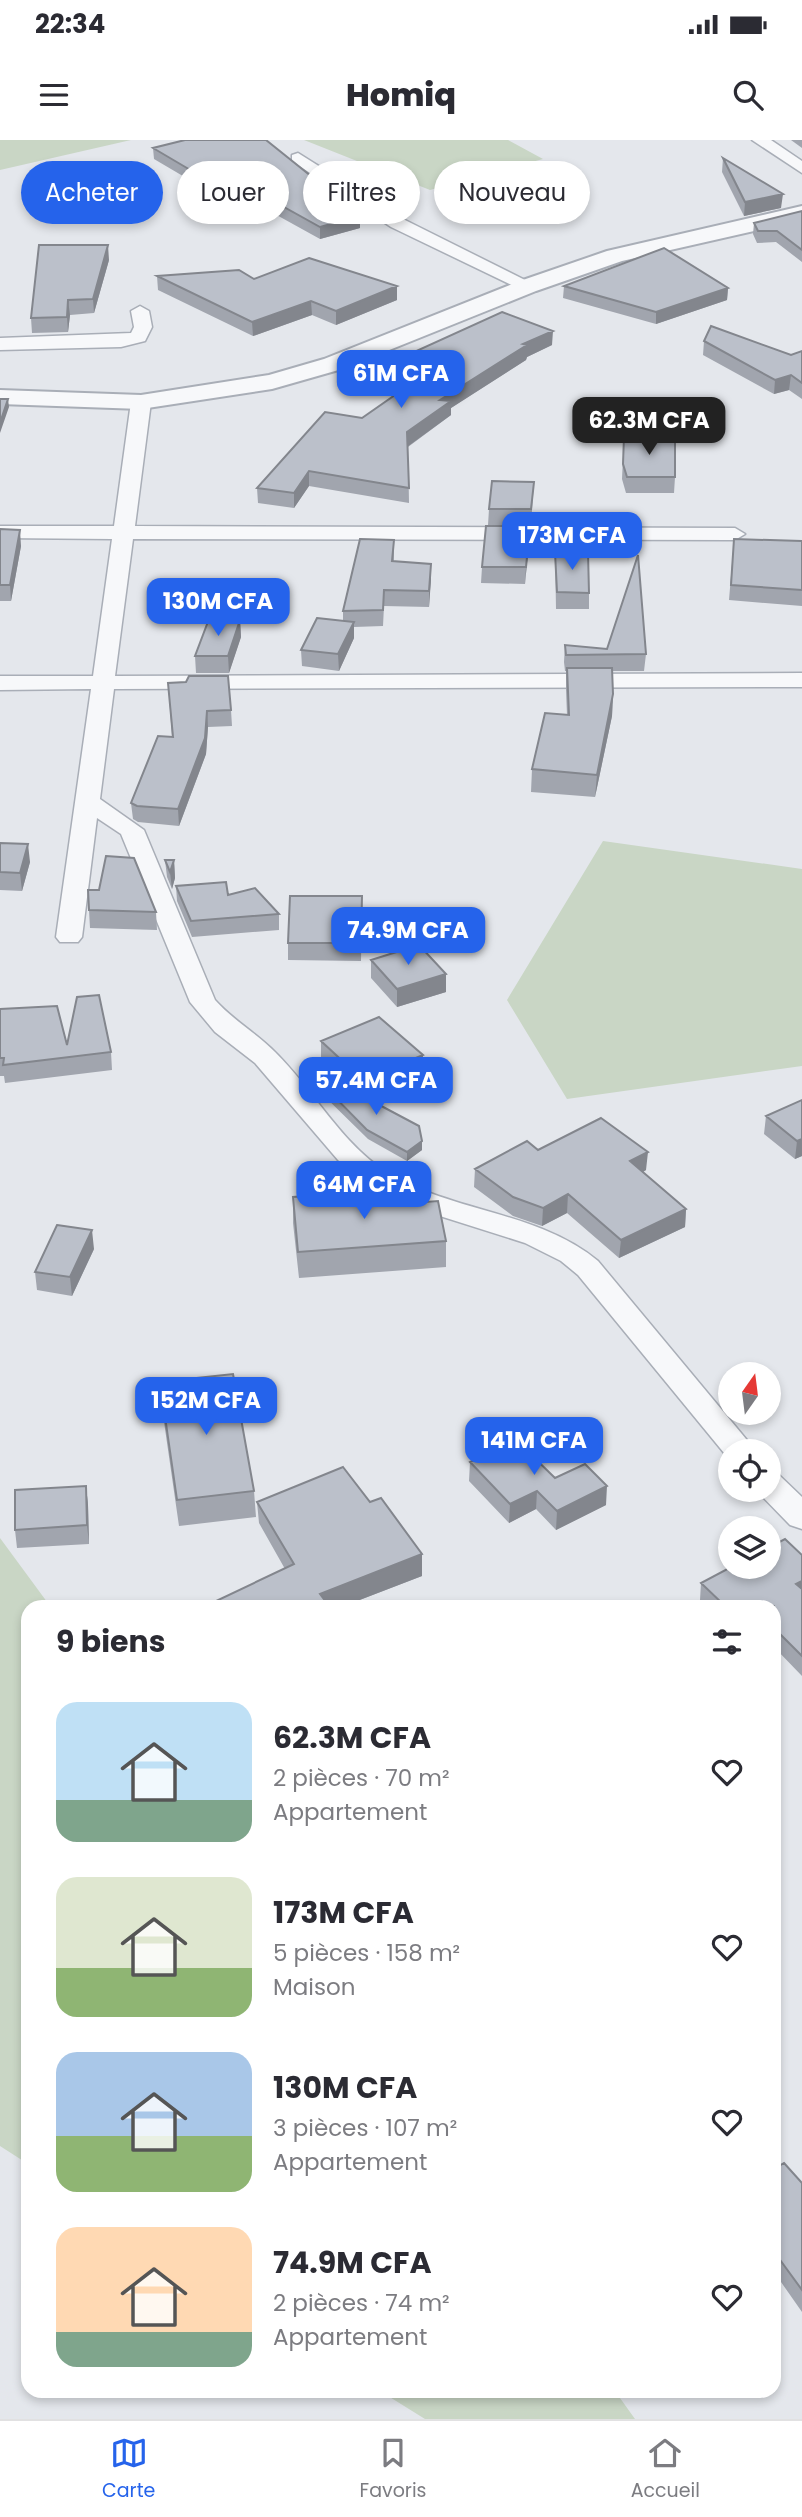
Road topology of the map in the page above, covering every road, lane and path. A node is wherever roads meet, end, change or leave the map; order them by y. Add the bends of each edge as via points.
1 (760, 140) edge
2 (298, 158) dead end
3 (802, 167) edge
4 (802, 213) edge
5 (528, 286) junction
6 (140, 312) dead end
7 (0, 344) edge
8 (0, 397) edge
9 (141, 402) junction
10 (0, 532) edge
11 (124, 532) junction
12 (735, 534) dead end
13 (802, 680) edge
14 (104, 682) junction
15 (0, 683) edge
16 (88, 802) junction
17 (69, 937) dead end
18 (730, 1439) edge
19 (781, 1496) edge
20 (802, 1517) edge

1 - 3 street
2 - 5 street via 397,223
4 - 5 street via 615,256
5 - 9 street via 332,364 272,382
6 - 7 street via 143,327 138,337 121,341
8 - 9 street
9 - 11 street
10 - 11 street
11 - 12 street
11 - 14 street
13 - 14 street
14 - 15 street
14 - 16 street
16 - 17 street
16 - 18 street via 131,830 203,1002 223,1027 273,1065 348,1154 376,1179 412,1197 536,1236 571,1254
19 - 20 street

